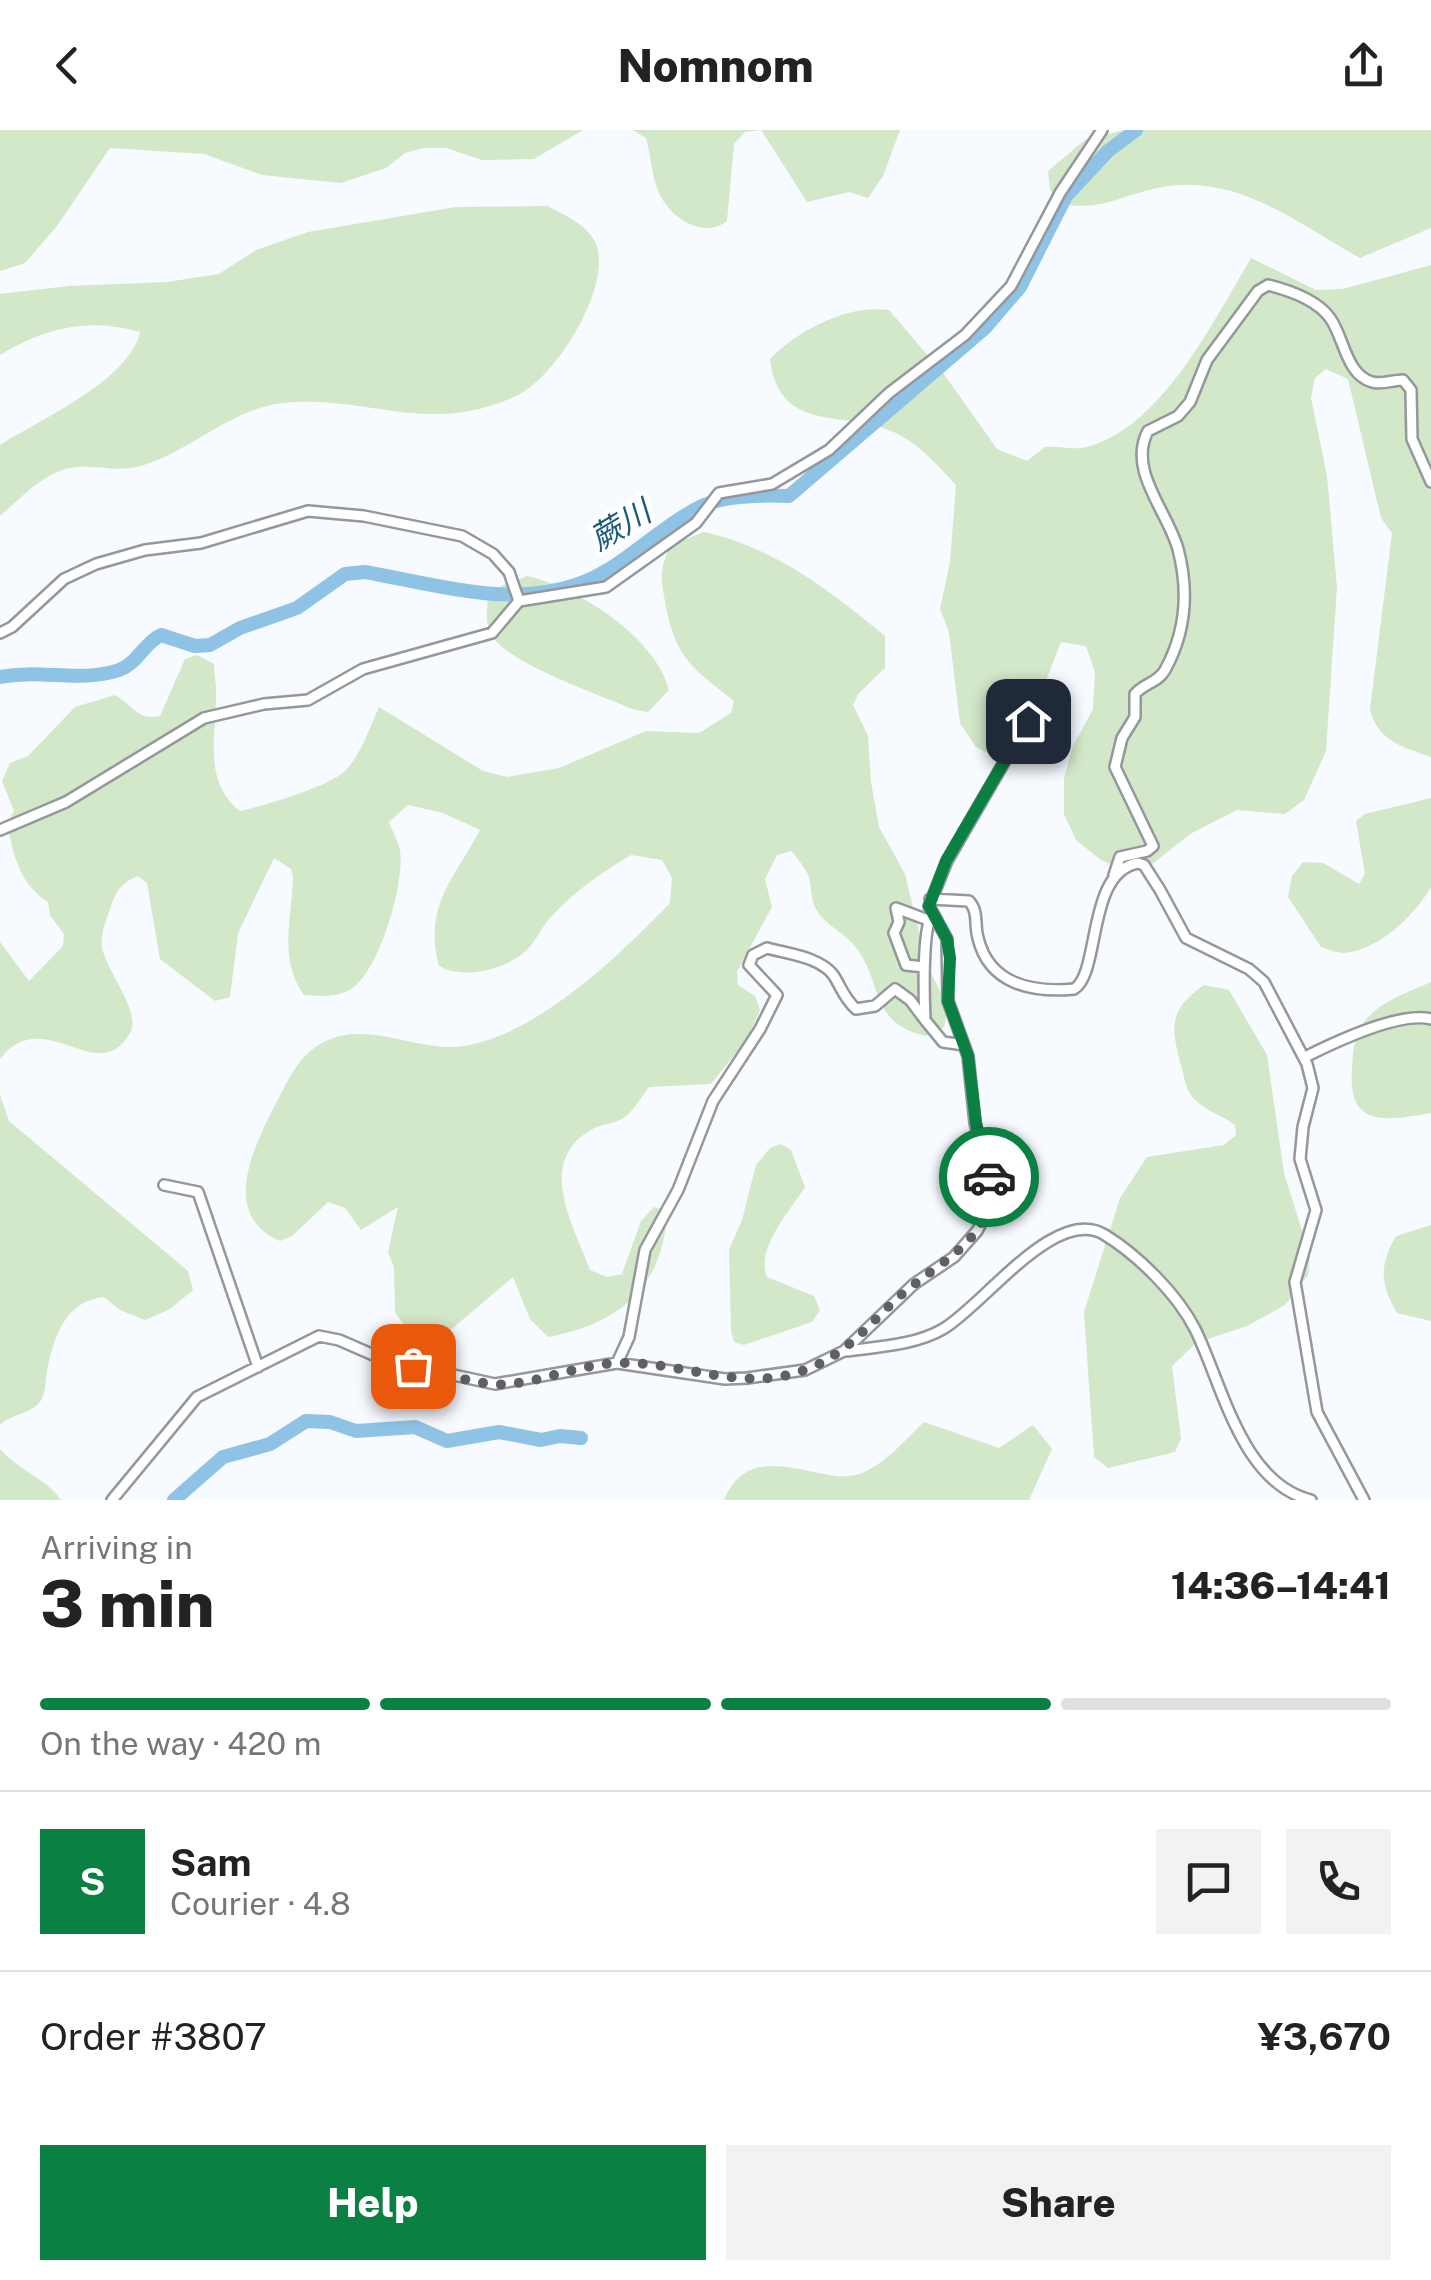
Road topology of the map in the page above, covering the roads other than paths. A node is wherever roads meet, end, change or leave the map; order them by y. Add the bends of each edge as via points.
1 (1102, 130) edge
2 (1431, 482) edge
3 (520, 602) junction
4 (0, 632) edge
5 (1028, 721) dead end
6 (0, 830) edge
7 (1112, 883) junction
8 (930, 899) junction
9 (930, 917) junction
10 (924, 967) junction
11 (1431, 1019) edge
12 (925, 1020) junction
13 (964, 1045) junction
14 (1305, 1057) junction
15 (164, 1185) dead end
16 (844, 1351) junction
17 (617, 1363) junction
18 (258, 1367) junction
19 (112, 1500) edge
20 (1311, 1500) edge
21 (1364, 1500) edge

1 - 3 street via 997,304 829,450 772,484 719,493 696,524 606,587
2 - 7 street via 1412,439 1407,384 1367,381 1328,314 1282,288 1258,291 1207,360 1190,402 1148,431 1141,449 1178,547 1186,624 1159,679 1135,694 1135,717 1118,751 1118,779 1152,846 1120,857
3 - 4 street via 493,554 462,536 308,511 201,544 96,564 64,579
3 - 6 street via 492,632 363,668 308,700 204,718 66,802
5 - 8 street
7 - 8 street via 1095,920 1086,976 1068,990 1004,979 982,951 968,900
7 - 14 street via 1128,864 1144,866 1186,938 1264,982
8 - 9 street
9 - 10 street
9 - 10 street via 896,908 894,932 903,961
9 - 13 street via 947,939 948,1001
10 - 12 street
11 - 14 street via 1416,1015 1364,1030
12 - 13 street via 943,1042
12 - 17 street via 895,988 875,1006 856,1009 826,968 766,948 754,956 749,965 777,994 714,1100 645,1250
13 - 16 street via 990,1186 988,1210 954,1257 914,1284
14 - 21 street via 1313,1088 1300,1159 1316,1210 1296,1282 1317,1412
15 - 18 street via 198,1192
16 - 17 street via 805,1370 748,1378
16 - 20 street via 942,1330 1044,1245 1068,1230 1087,1228 1105,1234 1171,1296 1195,1330 1238,1433 1282,1487
17 - 18 street via 495,1384 384,1360 320,1336
18 - 19 street via 197,1396

